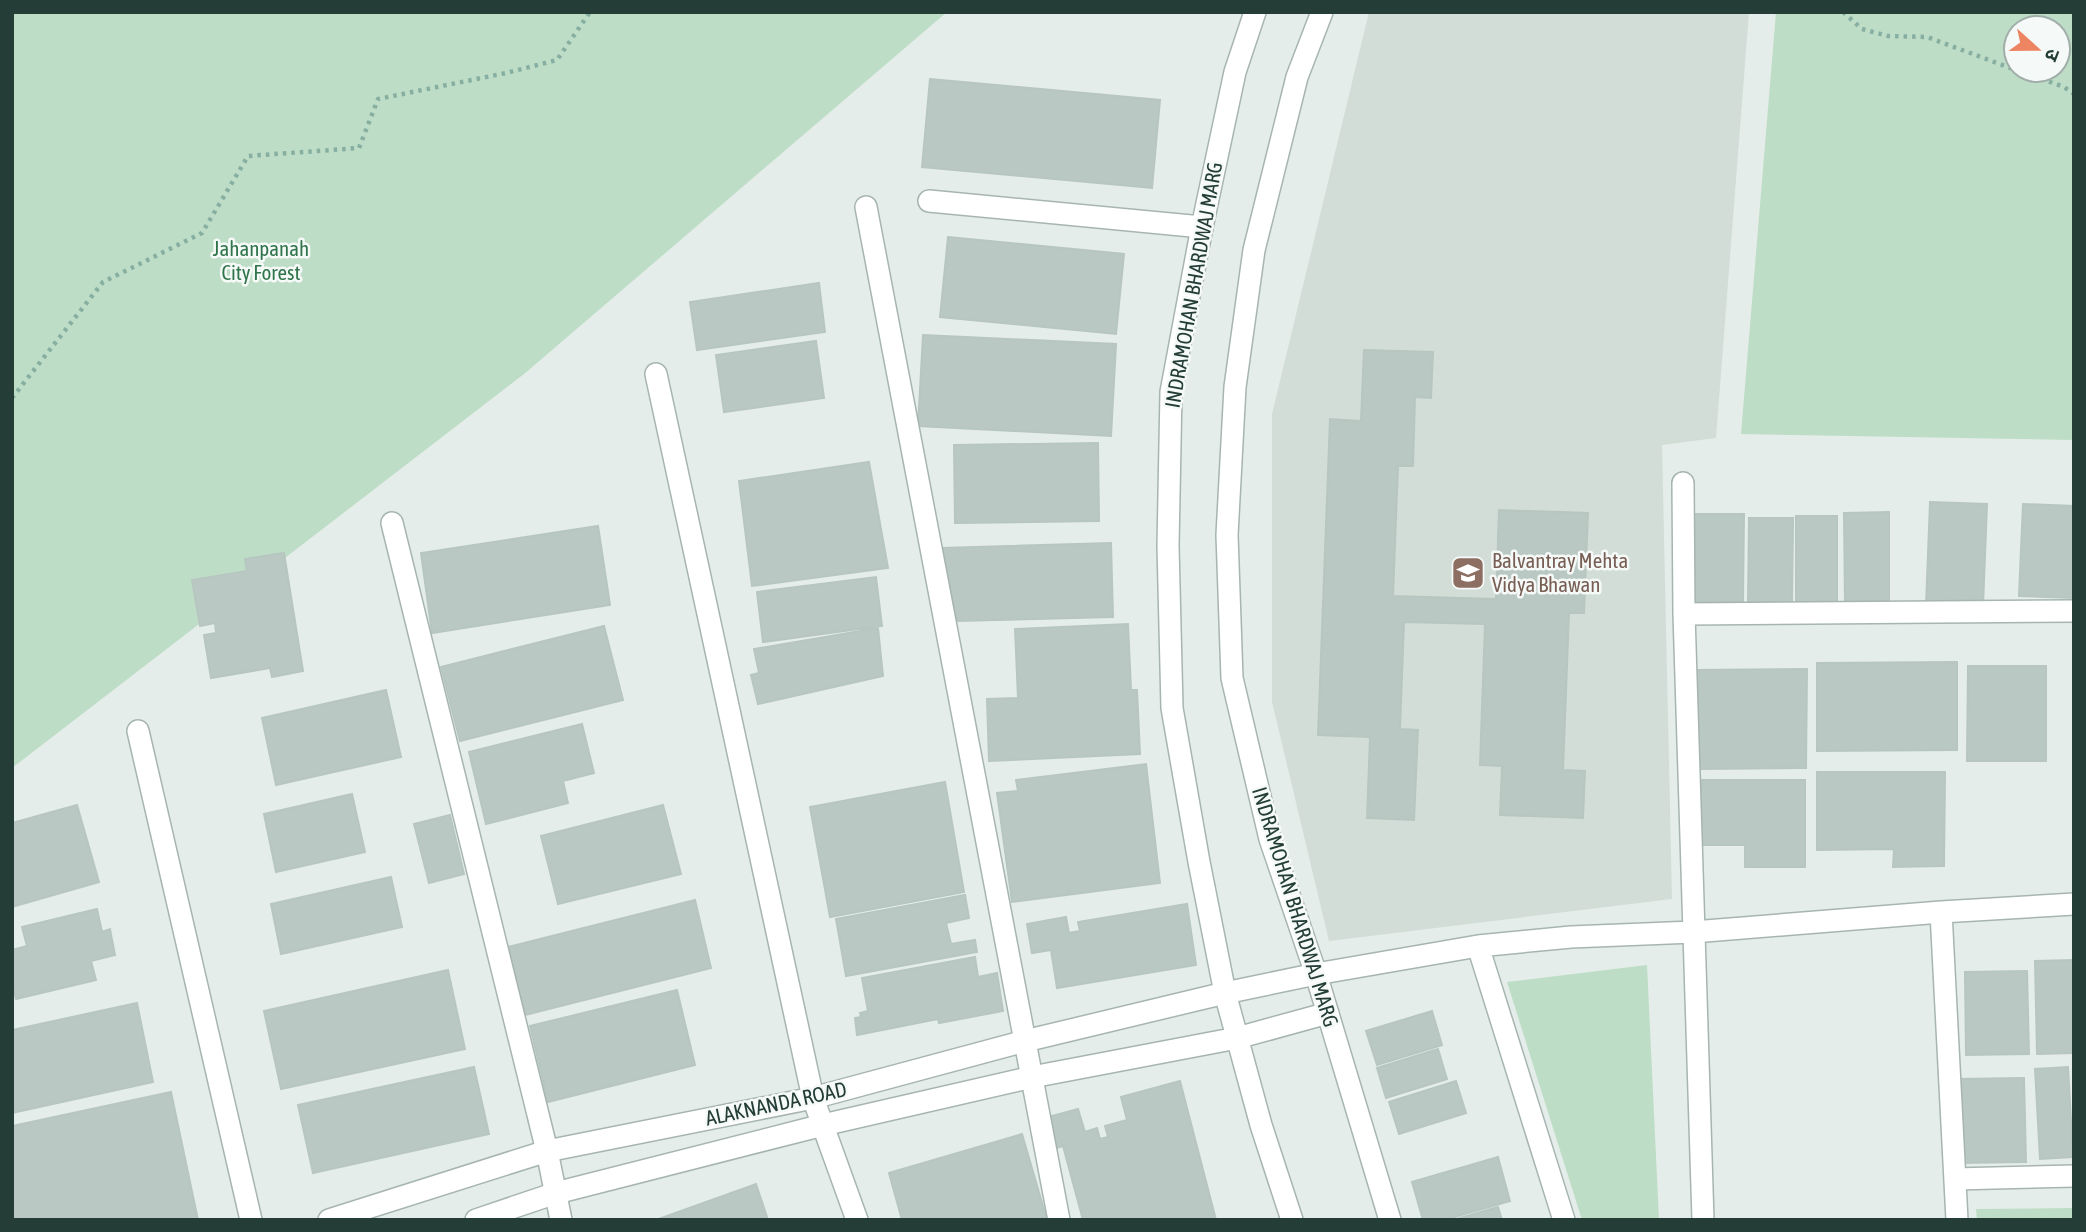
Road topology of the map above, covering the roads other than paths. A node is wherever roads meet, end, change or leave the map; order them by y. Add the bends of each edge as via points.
1 (1255, 12) edge
2 (1322, 12) edge
3 (929, 201) dead end
4 (866, 207) dead end
5 (1202, 227) junction
6 (656, 374) dead end
7 (1683, 483) dead end
8 (391, 523) dead end
9 (2074, 611) edge
10 (1684, 614) junction
11 (138, 731) dead end
12 (2074, 904) edge
13 (1941, 912) junction
14 (1693, 932) junction
15 (1478, 946) junction
16 (1316, 974) junction
17 (1224, 993) junction
18 (1328, 1013) junction
19 (1237, 1038) junction
20 (1025, 1041) junction
21 (1031, 1077) junction
22 (813, 1098) junction
23 (823, 1125) junction
24 (547, 1152) junction
25 (2074, 1176) edge
26 (1955, 1179) junction
27 (556, 1193) junction
28 (251, 1220) edge
29 (329, 1220) edge
30 (476, 1220) edge
31 (561, 1220) edge
32 (857, 1220) edge
33 (1059, 1220) edge
34 (1292, 1220) edge
35 (1390, 1220) edge
36 (1564, 1220) edge
37 (1703, 1220) edge
38 (1957, 1220) edge

1 - 5 street, INDRAMOHAN BHARDWAJ MARG via 1235,72
2 - 16 street, INDRAMOHAN BHARDWAJ MARG via 1297,77 1254,250 1235,387 1227,535 1232,678 1270,839
3 - 5 street
4 - 20 street
5 - 17 street, INDRAMOHAN BHARDWAJ MARG via 1171,392 1172,708
6 - 22 street
7 - 10 street
8 - 24 street
9 - 10 street
10 - 14 street
11 - 28 street
12 - 13 street, ALAKNANDA ROAD
13 - 14 street, ALAKNANDA ROAD
13 - 26 street
14 - 15 street, ALAKNANDA ROAD
14 - 37 street
15 - 16 street, ALAKNANDA ROAD
15 - 36 street
16 - 17 street, ALAKNANDA ROAD
16 - 18 street, INDRAMOHAN BHARDWAJ MARG
17 - 19 street, INDRAMOHAN BHARDWAJ MARG
17 - 20 street, ALAKNANDA ROAD
18 - 19 street
18 - 35 street, INDRAMOHAN BHARDWAJ MARG
19 - 21 street
19 - 34 street, INDRAMOHAN BHARDWAJ MARG
20 - 21 street
20 - 22 street, ALAKNANDA ROAD
21 - 23 street
21 - 33 street
22 - 23 street
22 - 24 street, ALAKNANDA ROAD
23 - 27 street
23 - 32 street
24 - 27 street
24 - 29 street, ALAKNANDA ROAD
25 - 26 street
26 - 38 street
27 - 30 street
27 - 31 street

